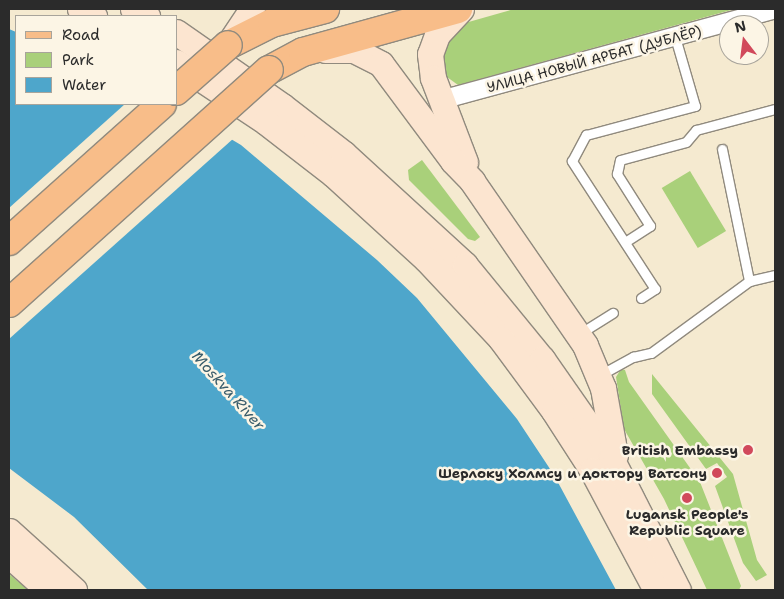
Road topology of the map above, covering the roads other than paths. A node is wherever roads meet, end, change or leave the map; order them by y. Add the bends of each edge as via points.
1 (80, 9) edge
2 (133, 9) edge
3 (241, 9) edge
4 (252, 9) edge
5 (325, 9) edge
6 (459, 9) edge
7 (775, 9) edge
8 (92, 15) edge
9 (145, 15) edge
10 (178, 33) edge
11 (675, 37) junction
12 (228, 45) junction
13 (303, 52) junction
14 (178, 63) edge
15 (178, 89) edge
16 (441, 100) junction
17 (161, 105) edge
18 (775, 108) edge
19 (722, 148) dead end
20 (472, 181) junction
21 (9, 241) edge
22 (625, 242) junction
23 (775, 275) edge
24 (749, 281) junction
25 (641, 298) dead end
26 (9, 304) edge
27 (613, 313) dead end
28 (583, 343) junction
29 (599, 376) junction
30 (562, 405) junction
31 (621, 472) junction
32 (9, 531) edge
33 (9, 555) edge
34 (48, 590) edge
35 (74, 590) edge
36 (656, 590) edge
37 (678, 590) edge

1 - 8 main road
2 - 9 main road
3 - 12 main road
4 - 12 main road
5 - 12 main road via 272,23
6 - 13 main road
6 - 16 main road via 446,22 431,49 433,78
7 - 11 street, УЛИЦА НОВЫЙ АРБАТ (ДУБЛЁР)
10 - 30 main road via 344,154 442,241 502,308
11 - 16 street, УЛИЦА НОВЫЙ АРБАТ (ДУБЛЁР)
11 - 22 lane via 695,106 586,135 572,161
12 - 15 main road, bridge
13 - 20 main road via 354,50 381,64 453,161
13 - 26 main road, bridge via 269,70
14 - 30 main road via 266,122 333,174 426,258
16 - 20 main road
17 - 21 main road
18 - 22 lane via 696,130 686,142 620,160 617,174 650,226
19 - 24 lane
20 - 28 main road
22 - 25 lane via 655,290
23 - 24 lane
24 - 29 lane via 651,353 632,357
27 - 28 lane
28 - 29 main road
28 - 30 main road via 590,376 586,385
29 - 31 main road
30 - 31 main road
30 - 36 main road
31 - 37 main road
32 - 35 main road
33 - 34 main road

